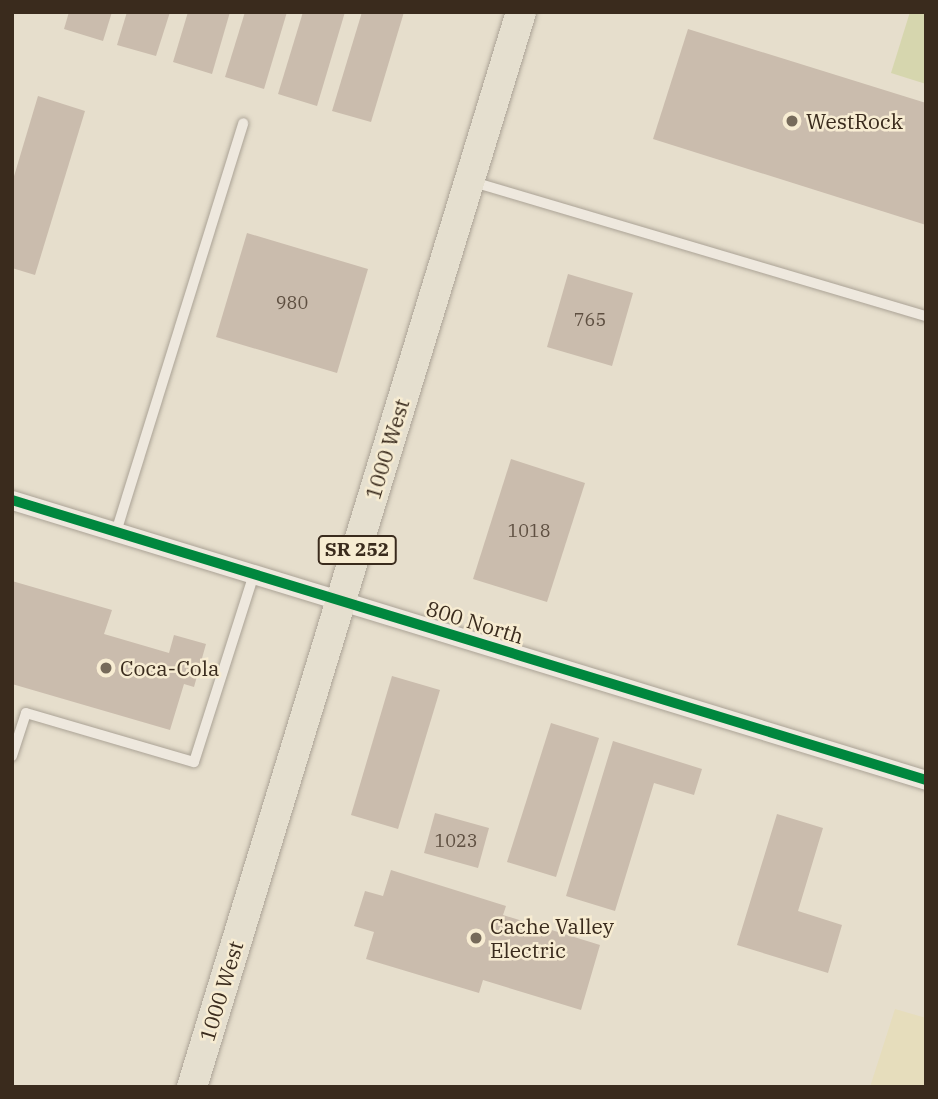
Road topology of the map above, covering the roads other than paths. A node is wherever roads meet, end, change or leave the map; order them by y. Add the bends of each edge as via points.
1 (521, 12) edge
2 (243, 123) dead end
3 (469, 181) junction
4 (926, 316) edge
5 (12, 500) edge
6 (116, 532) junction
7 (254, 574) junction
8 (341, 601) junction
9 (12, 756) edge
10 (926, 780) edge
11 (192, 1087) edge

1 - 3 main road, 1000 West / SR 252
2 - 6 lane
3 - 4 lane
3 - 8 main road, 1000 West / SR 252
5 - 6 street, 800 North
6 - 7 street, 800 North
7 - 8 street, 800 North
7 - 9 lane via 194,762 26,713
8 - 10 street, 800 North
8 - 11 main road, 1000 West / SR 252

